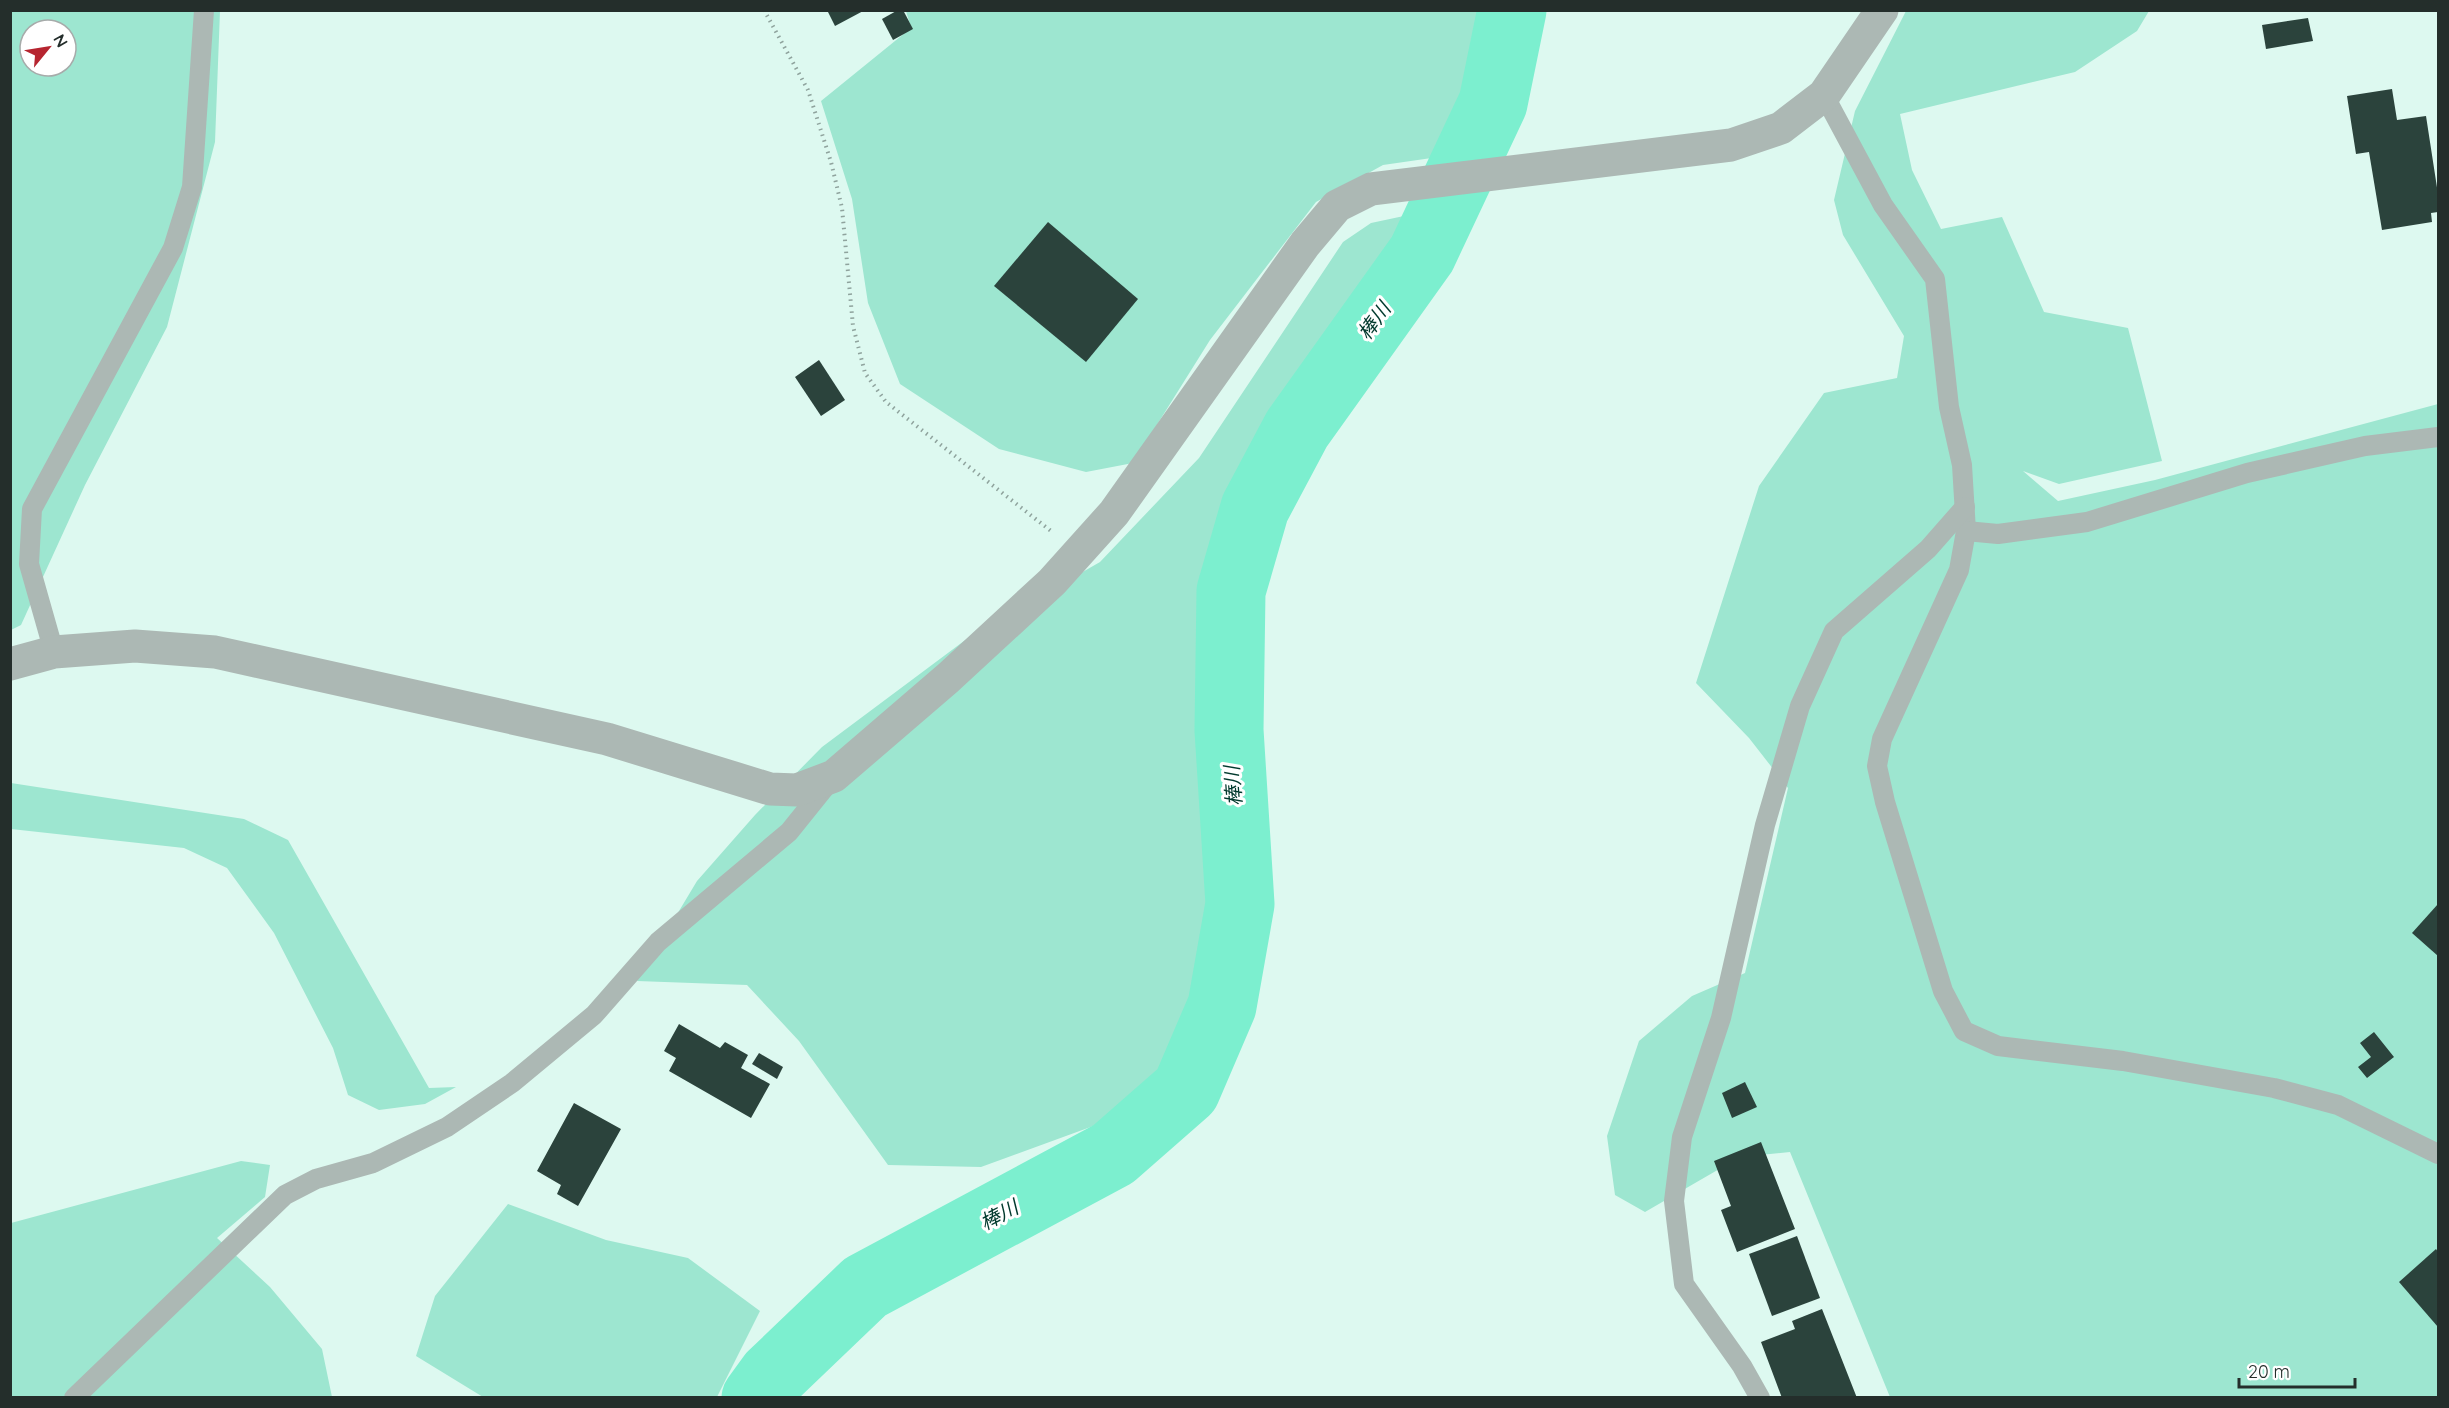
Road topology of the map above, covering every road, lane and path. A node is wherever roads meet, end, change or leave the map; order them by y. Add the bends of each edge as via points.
1 (204, 10) edge
2 (764, 10) edge
3 (1882, 10) edge
4 (1824, 95) junction
5 (2439, 437) edge
6 (1965, 507) junction
7 (1966, 531) junction
8 (1079, 552) junction
9 (54, 652) junction
10 (10, 664) edge
11 (834, 776) junction
12 (2439, 1154) edge
13 (74, 1398) edge
14 (1760, 1398) edge

1 - 9 lane via 192,187 173,248 32,509 29,564
2 - 8 path via 808,90 831,162 842,208 854,326 865,373 886,402
3 - 4 street
4 - 6 lane via 1883,205 1935,279
4 - 8 street via 1781,128 1731,145 1371,189 1337,206 1305,244 1114,513
5 - 7 lane via 2366,446 2247,473 2087,522 1998,534
6 - 7 lane
6 - 14 lane via 1928,549 1834,631 1800,706 1765,825 1721,1018 1682,1137 1674,1201 1684,1284 1742,1365
7 - 12 lane via 1959,570 1881,739 1877,766 1943,991 1964,1031 1998,1046 2123,1061 2274,1088 2338,1105
8 - 11 street via 948,678
9 - 10 street
9 - 11 street via 135,646 215,652 607,739 770,789 797,790
11 - 13 lane via 789,832 658,942 594,1015 512,1083 447,1127 373,1163 316,1179 285,1195

